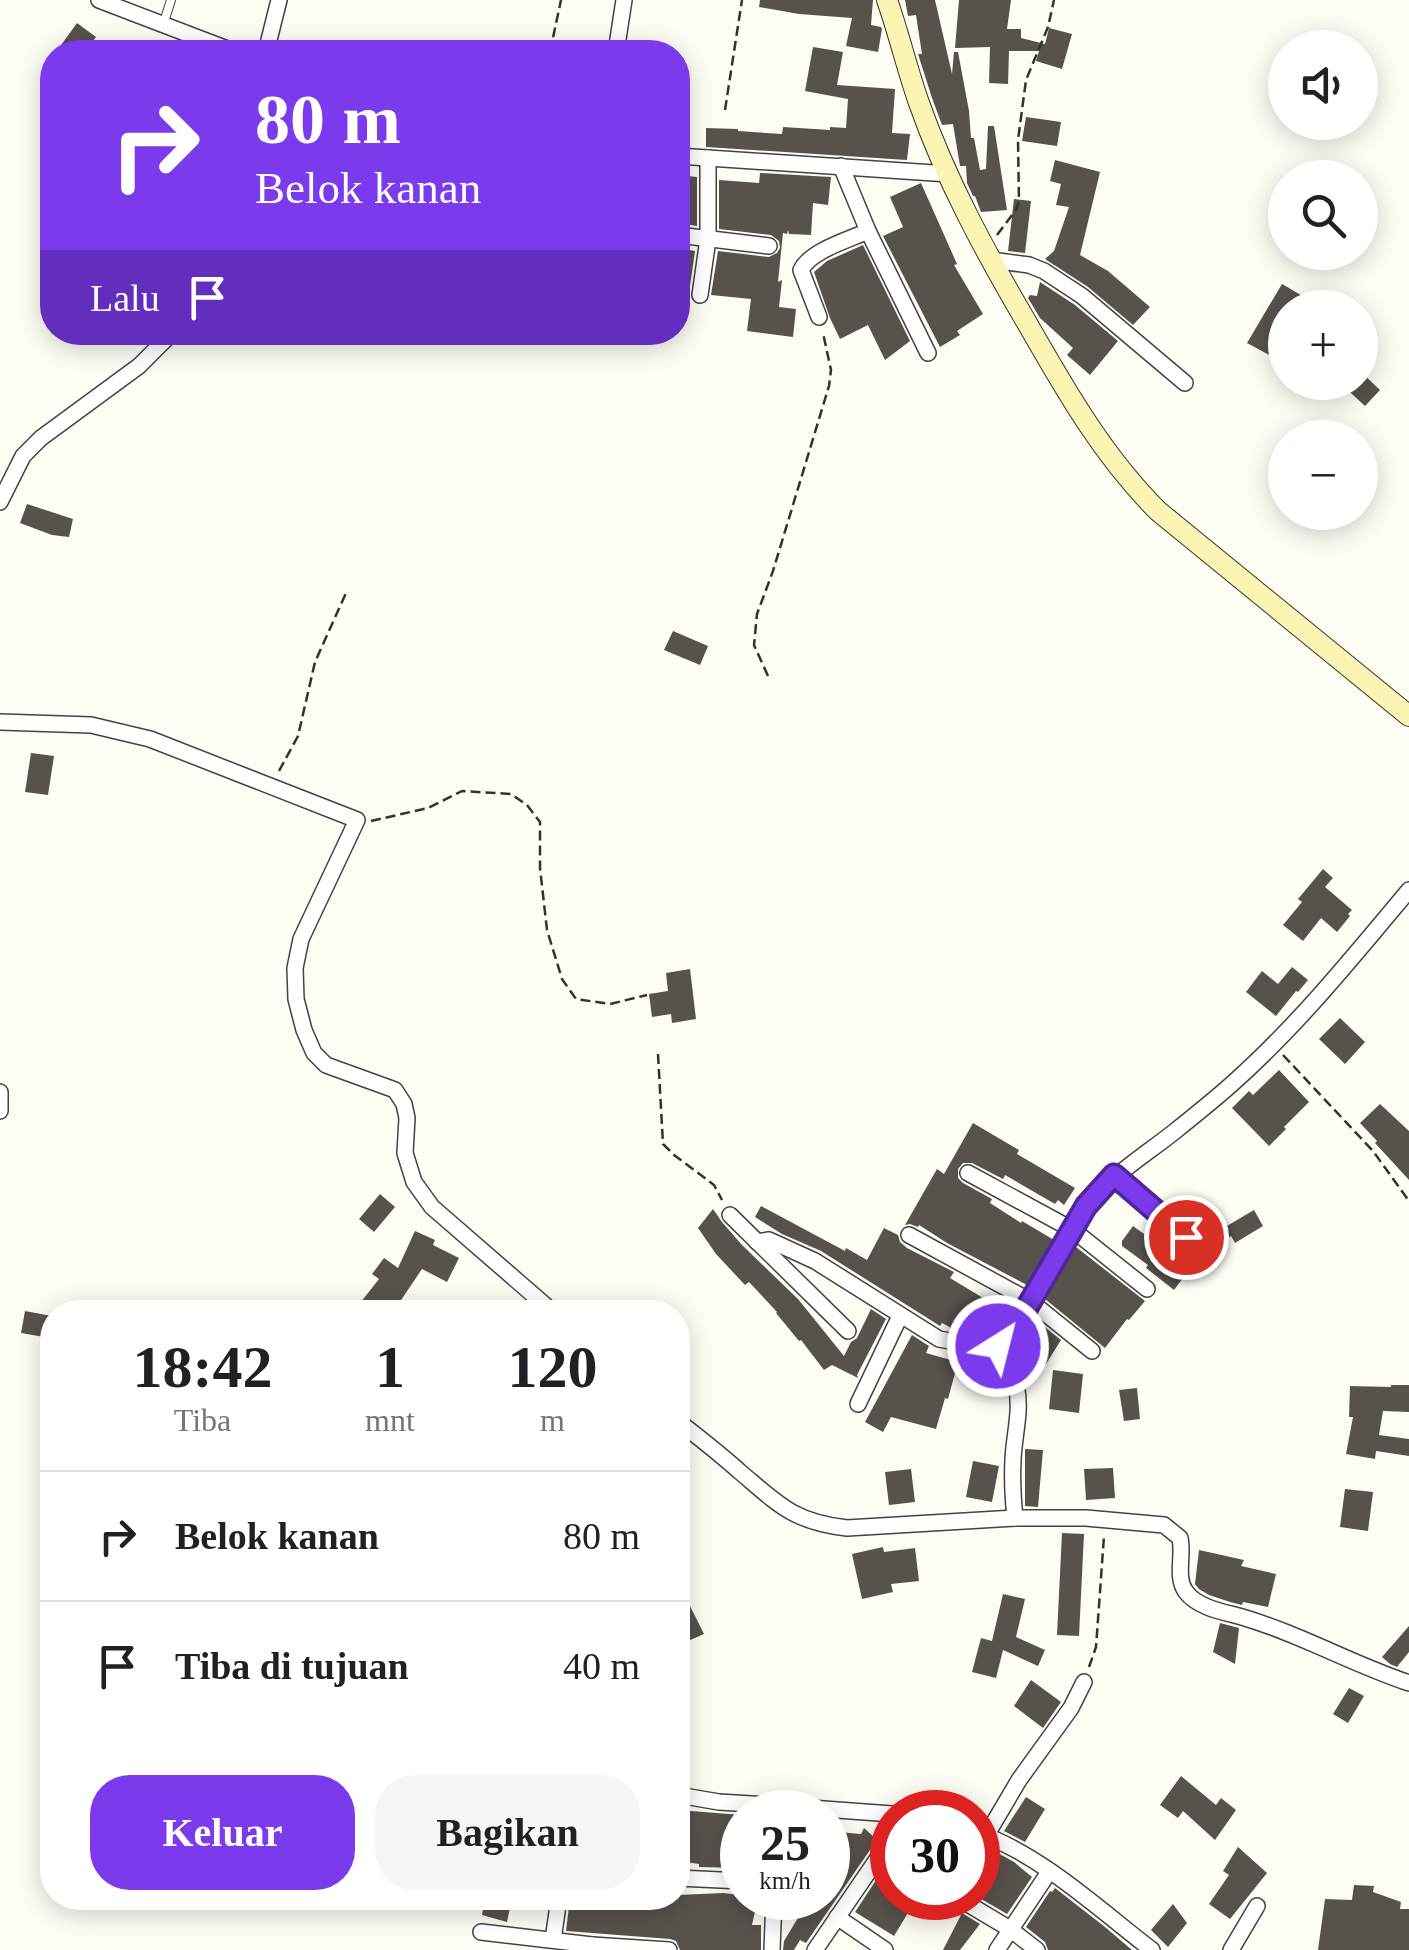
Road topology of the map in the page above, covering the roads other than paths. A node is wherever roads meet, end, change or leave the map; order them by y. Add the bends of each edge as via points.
1 (99, 0) edge
2 (171, 0) edge
3 (279, 0) edge
4 (624, 0) edge
5 (887, 0) edge
6 (163, 25) junction
7 (203, 40) edge
8 (269, 40) edge
9 (618, 40) edge
10 (690, 157) edge
11 (708, 158) junction
12 (841, 166) junction
13 (948, 174) junction
14 (868, 231) junction
15 (690, 237) edge
16 (708, 239) junction
17 (769, 246) dead end
18 (987, 253) junction
19 (700, 295) dead end
20 (819, 317) road end
21 (159, 345) edge
22 (928, 353) dead end
23 (1185, 383) dead end
24 (0, 502) edge
25 (1409, 716) edge
26 (0, 722) edge
27 (1409, 890) edge
28 (0, 1092) edge
29 (0, 1111) edge
30 (968, 1172) dead end
31 (1114, 1175) junction
32 (730, 1215) road end
33 (1074, 1230) junction
34 (909, 1234) dead end
35 (1186, 1237) dead end
36 (757, 1242) junction
37 (1146, 1288) dead end
38 (539, 1300) edge
39 (1030, 1300) junction
40 (900, 1316) junction
41 (848, 1331) dead end
42 (1092, 1351) dead end
43 (1016, 1385) dead end
44 (858, 1404) dead end
45 (690, 1430) edge
46 (1015, 1518) junction
47 (1084, 1682) road end
48 (1409, 1683) edge
49 (690, 1797) edge
50 (720, 1802) edge
51 (1000, 1808) edge
52 (1000, 1843) edge
53 (1049, 1872) junction
54 (870, 1876) edge
55 (690, 1879) edge
56 (720, 1880) edge
57 (850, 1901) edge
58 (1256, 1906) dead end
59 (557, 1910) edge
60 (773, 1920) edge
61 (835, 1920) edge
62 (841, 1920) edge
63 (995, 1920) edge
64 (1010, 1929) junction
65 (481, 1932) dead end
66 (553, 1940) junction
67 (592, 1948) edge
68 (670, 1950) edge
69 (772, 1950) edge
70 (815, 1950) edge
71 (885, 1950) edge
72 (997, 1950) edge
73 (1037, 1950) edge
74 (1152, 1950) edge
75 (1231, 1950) edge

1 - 6 street
2 - 6 lane
3 - 8 street
4 - 9 street
5 - 13 street
6 - 7 street
10 - 11 street
11 - 12 street
11 - 16 street
12 - 13 street
12 - 14 street
13 - 18 street
14 - 20 street via 803,265
14 - 22 street
15 - 16 street
16 - 17 street
16 - 19 street
18 - 23 street via 1044,271
18 - 25 street via 1092,433 1129,482
21 - 24 street via 41,438
26 - 38 street via 91,725 150,739 357,820 301,939 296,999 304,1030 326,1064 395,1090 408,1118 405,1153 414,1182 432,1207
27 - 31 street via 1232,1084
28 - 29 street
30 - 33 street
31 - 33 street
31 - 35 street
32 - 36 street
33 - 37 street
33 - 39 street
34 - 39 street
36 - 40 street via 769,1240 815,1262
36 - 41 street
39 - 40 street via 998,1346 939,1339
39 - 42 street
40 - 44 street
43 - 46 street
45 - 46 street via 776,1504 822,1525
46 - 48 street via 1164,1525 1180,1538 1181,1582 1193,1599
47 - 51 street
49 - 50 street
52 - 53 street
53 - 64 street
53 - 74 street
54 - 57 street
55 - 56 street
58 - 75 street
59 - 66 street
60 - 69 street
61 - 70 street
62 - 71 street
63 - 64 street
64 - 72 street
64 - 73 street
65 - 66 street
66 - 67 street
67 - 68 street

